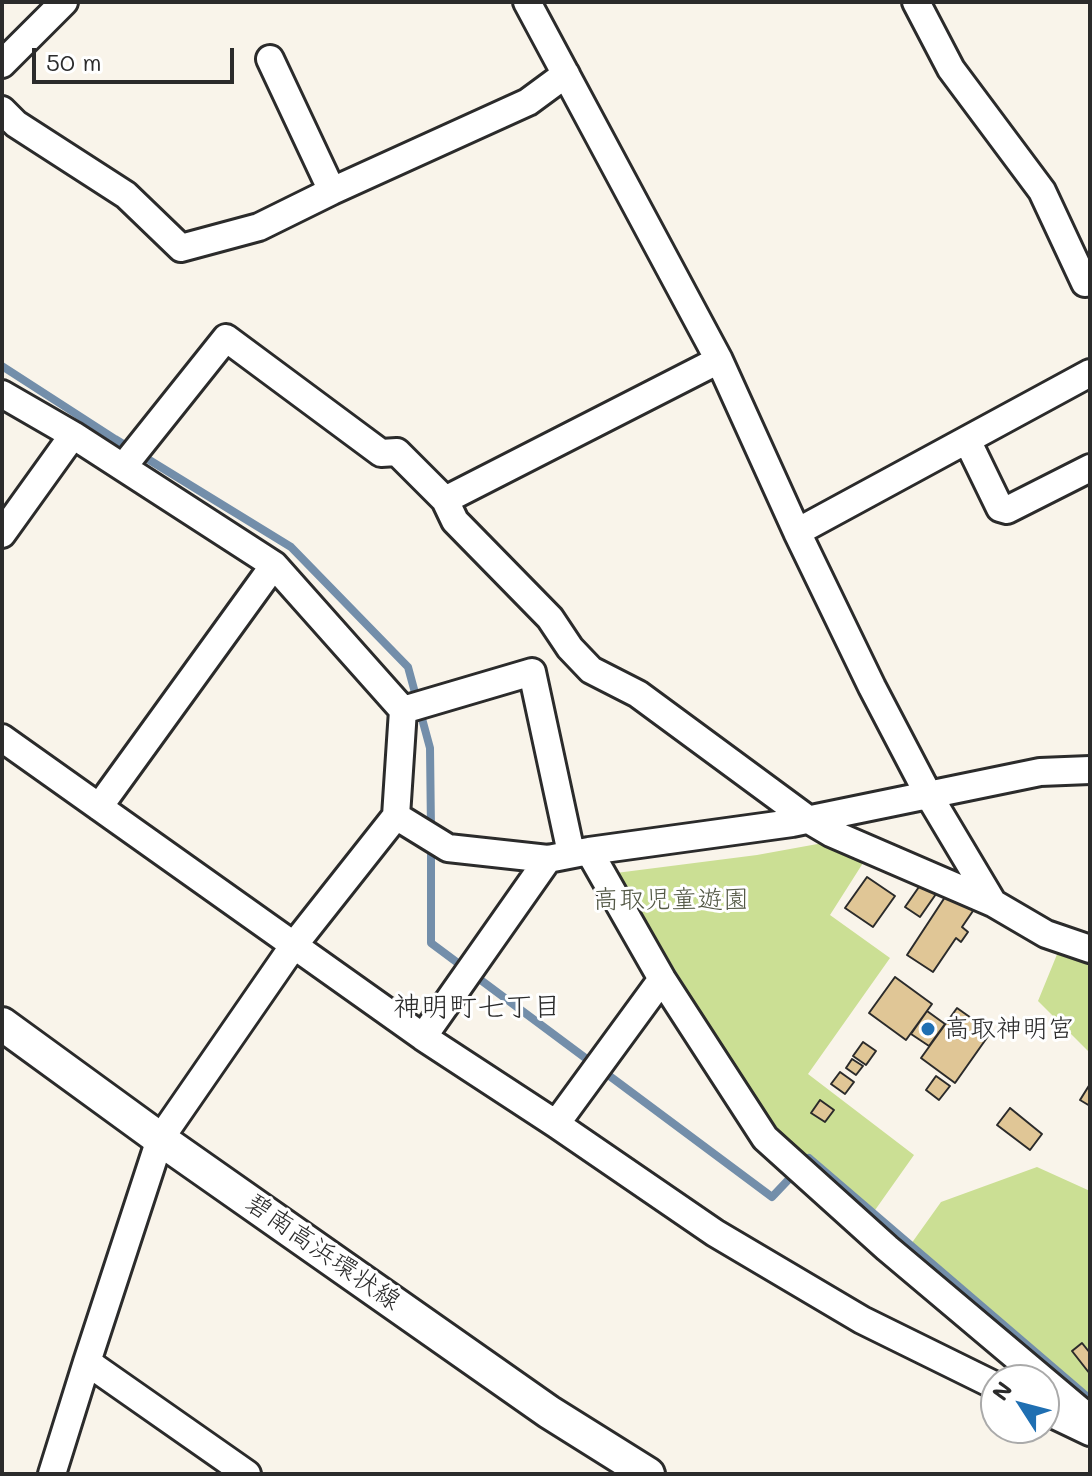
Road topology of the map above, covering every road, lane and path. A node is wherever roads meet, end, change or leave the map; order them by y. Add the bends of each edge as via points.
1 (64, 2) edge
2 (527, 2) edge
3 (916, 2) edge
4 (270, 59) dead end
5 (2, 64) edge
6 (566, 74) junction
7 (2, 110) edge
8 (332, 191) junction
9 (1088, 286) edge
10 (719, 360) junction
11 (1090, 373) edge
12 (2, 394) edge
13 (73, 435) junction
14 (967, 440) junction
15 (123, 467) junction
16 (1090, 468) edge
17 (445, 500) junction
18 (797, 532) junction
19 (2, 534) edge
20 (274, 565) junction
21 (403, 710) junction
22 (2, 738) edge
23 (1090, 770) edge
24 (928, 794) junction
25 (99, 807) junction
26 (396, 816) junction
27 (809, 820) junction
28 (569, 854) junction
29 (993, 903) junction
30 (294, 945) junction
31 (1090, 949) edge
32 (662, 979) junction
33 (2, 1024) edge
34 (423, 1037) junction
35 (556, 1124) junction
36 (160, 1139) junction
37 (87, 1362) junction
38 (980, 1378) edge
39 (1060, 1418) edge
40 (1090, 1419) edge
41 (1090, 1432) edge
42 (52, 1474) edge
43 (247, 1474) edge
44 (648, 1474) edge

1 - 5 street
2 - 6 street
3 - 9 street via 951,69 1042,191
4 - 8 street
6 - 8 street via 528,102
6 - 10 street
7 - 8 street via 126,195 181,248 259,227
10 - 17 street
10 - 18 street
11 - 14 street
12 - 13 street
13 - 15 street
13 - 19 street
14 - 16 street via 1000,508 1007,510
14 - 18 street
15 - 17 street via 226,338 381,453 397,452
15 - 20 street
17 - 27 street via 455,521 550,618 591,670 638,694
18 - 24 street
20 - 21 street
20 - 25 street
21 - 26 street
21 - 28 street via 532,672
22 - 25 street
23 - 24 street via 1040,772
24 - 27 street
24 - 29 street
25 - 30 street
26 - 28 street via 448,848
26 - 30 street
27 - 28 street
27 - 29 street
28 - 32 street
28 - 34 street
29 - 31 street via 1046,934
30 - 34 street
30 - 36 street
32 - 35 street
32 - 40 street via 765,1138
33 - 36 main road, 碧南高浜環状線
34 - 35 street
35 - 38 street via 729,1241 862,1320
36 - 37 street
36 - 44 main road, 碧南高浜環状線 via 549,1412
37 - 42 street
37 - 43 street
39 - 41 street

